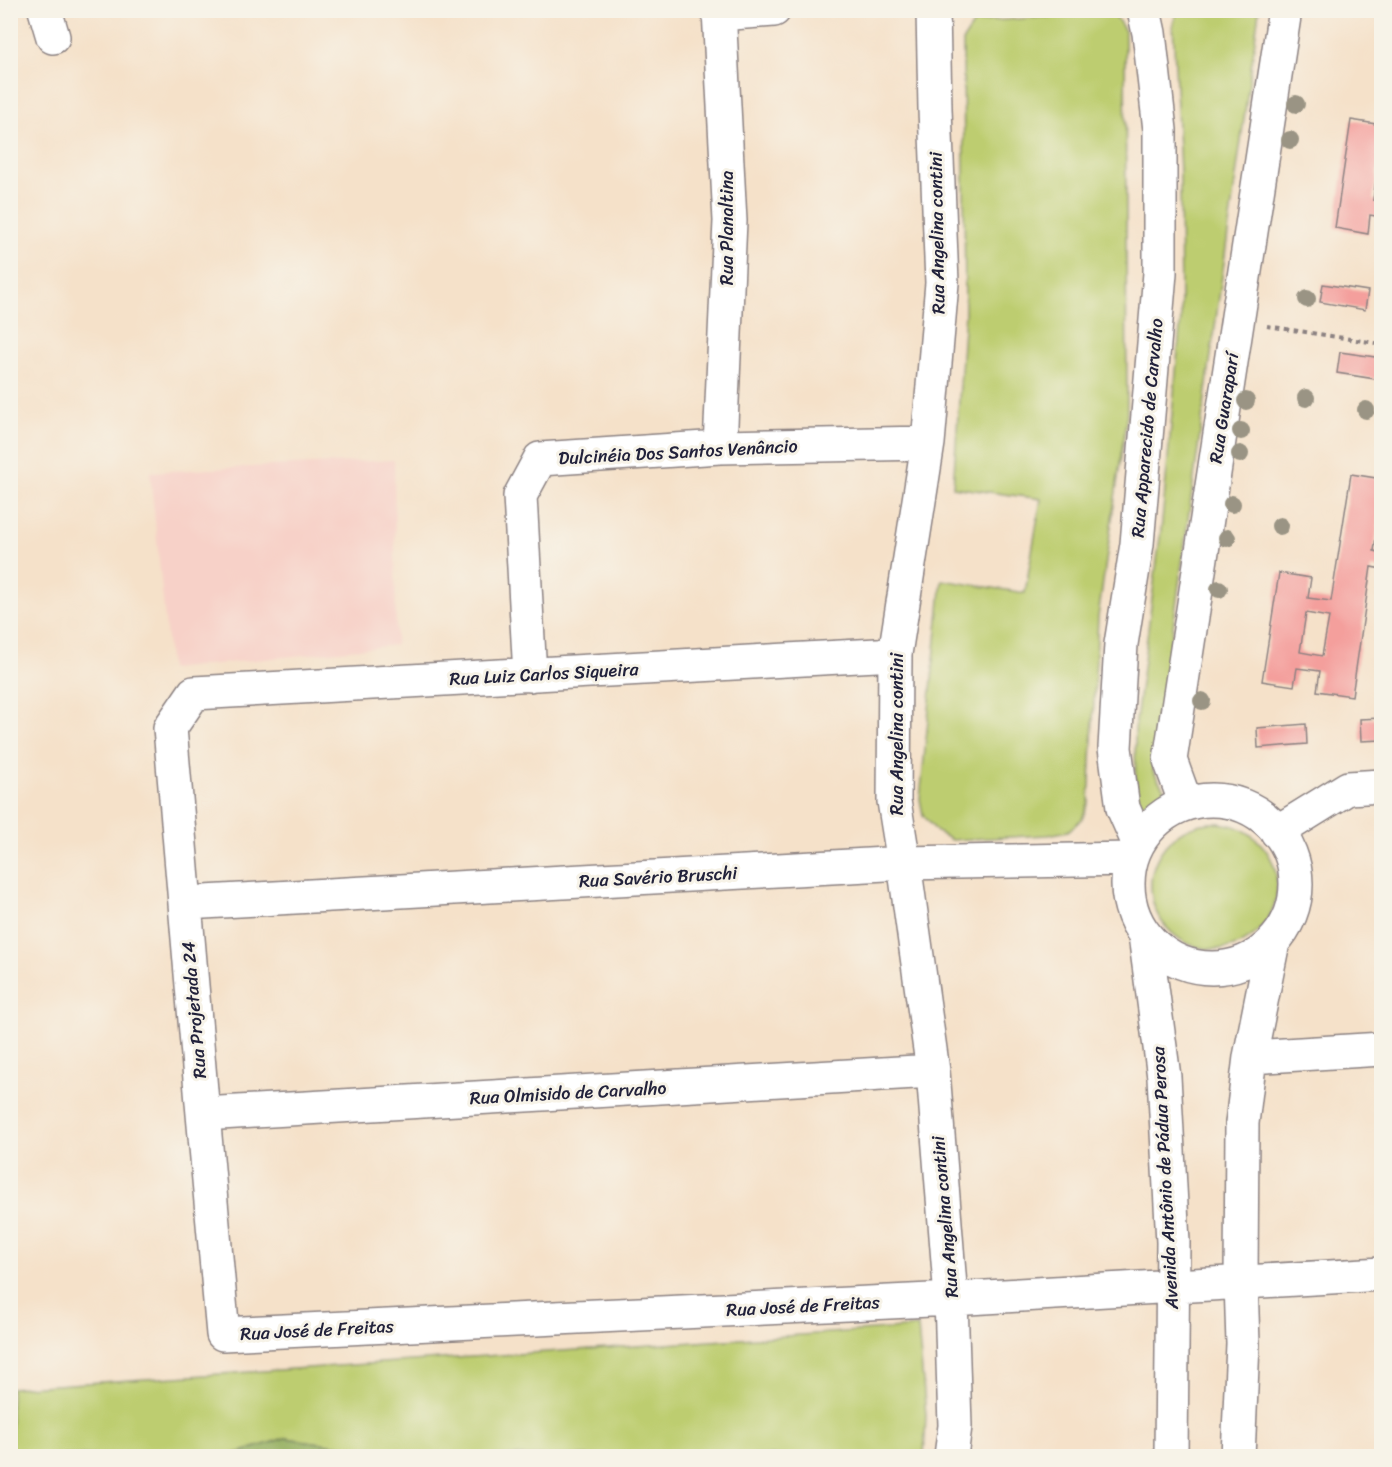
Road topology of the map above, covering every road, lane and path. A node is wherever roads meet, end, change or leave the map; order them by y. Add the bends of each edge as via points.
1 (774, 10) edge
2 (933, 10) edge
3 (1144, 10) edge
4 (1285, 10) edge
5 (719, 12) edge
6 (1237, 321) junction
7 (1382, 344) edge
8 (928, 443) junction
9 (720, 447) junction
10 (895, 654) junction
11 (530, 675) junction
12 (194, 693) joint
13 (1382, 786) edge
14 (1186, 804) junction
15 (1277, 832) junction
16 (1135, 850) junction
17 (904, 863) junction
18 (186, 903) junction
19 (1145, 935) junction
20 (1273, 942) junction
21 (1382, 1049) edge
22 (1250, 1057) junction
23 (933, 1071) junction
24 (203, 1114) junction
25 (1382, 1274) edge
26 (1241, 1282) junction
27 (1173, 1286) junction
28 (951, 1299) junction
29 (223, 1334) joint
30 (951, 1456) edge
31 (1171, 1456) edge
32 (1238, 1456) edge

1 - 5 street
2 - 8 street, Rua Angelina contini via 942,283
3 - 16 street, Rua Apparecido de Carvalho via 1160,130 1160,273 1137,544 1121,644 1115,748 1123,808
4 - 6 street, Rua Guaraparí
5 - 9 street, Rua Planaltina via 730,221
6 - 7 path
6 - 14 street, Rua Guaraparí via 1170,760
8 - 9 street, Dulcinéia Dos Santos Venâncio
8 - 10 street, Rua Angelina contini
9 - 11 street, Dulcinéia Dos Santos Venâncio via 540,459 520,496
10 - 11 street, Rua Luiz Carlos Siqueira
10 - 17 street, Rua Angelina contini via 894,801
11 - 12 street, Rua Luiz Carlos Siqueira
12 - 18 street, Rua Projetada 24 via 170,728
13 - 15 street via 1348,788
14 - 15 street via 1211,800 1236,804 1258,815
14 - 16 street via 1159,819
15 - 20 street via 1288,849 1296,888 1285,926
16 - 17 street, Rua Savério Bruschi
16 - 19 street via 1127,879 1129,899
17 - 18 street, Rua Savério Bruschi
17 - 23 street, Rua Angelina contini
18 - 24 street, Rua Projetada 24
19 - 20 street via 1177,961 1197,967 1238,964 1257,956
19 - 27 street, Avenida Antônio de Pádua Perosa via 1164,1077
20 - 22 street
21 - 22 street
22 - 26 street via 1242,1123
23 - 24 street, Rua Olmisido de Carvalho
23 - 28 street, Rua Angelina contini
24 - 29 street, Rua Projetada 24
25 - 26 street, Rua José de Freitas
26 - 27 street, Rua José de Freitas
26 - 32 street via 1243,1344
27 - 28 street, Rua José de Freitas
27 - 31 street, Avenida Antônio de Pádua Perosa
28 - 29 street, Rua José de Freitas
28 - 30 street, Rua Angelina contini via 955,1426

